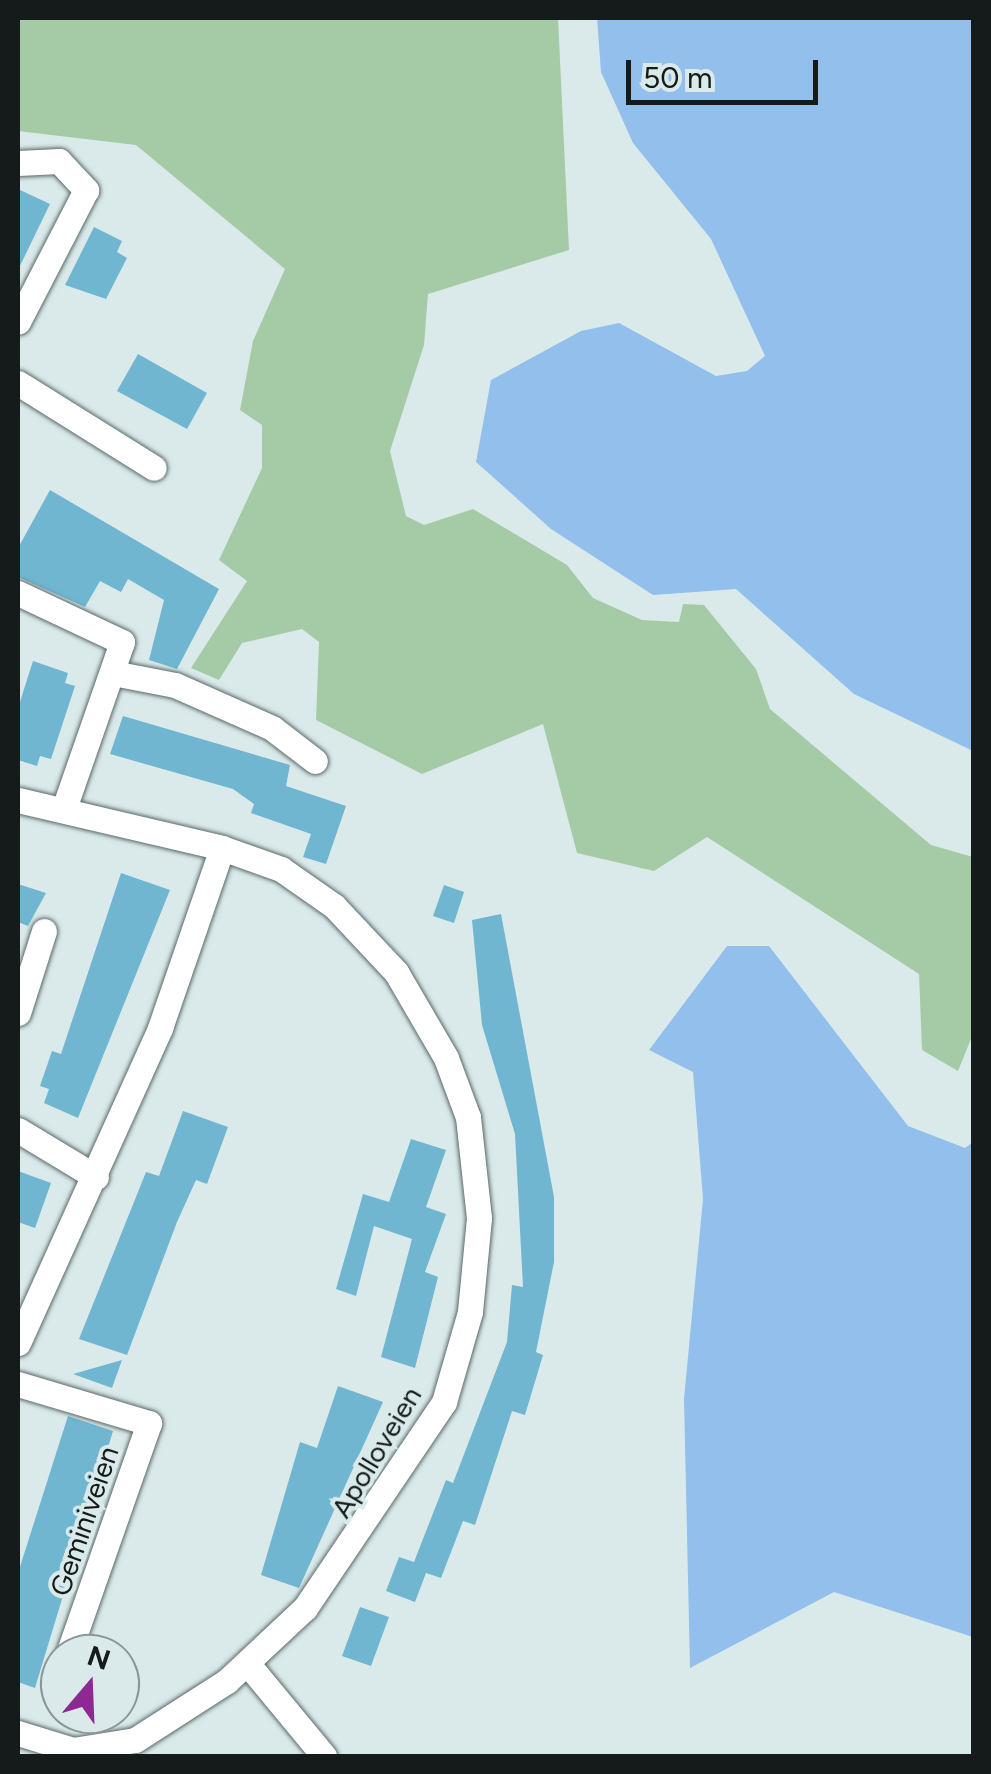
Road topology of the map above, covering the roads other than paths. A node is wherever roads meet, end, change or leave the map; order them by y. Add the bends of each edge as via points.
1 (18, 163) edge
2 (18, 322) edge
3 (18, 383) edge
4 (154, 468) dead end
5 (18, 593) edge
6 (112, 673) junction
7 (315, 761) dead end
8 (18, 800) edge
9 (64, 809) junction
10 (222, 848) junction
11 (44, 930) dead end
12 (18, 1013) edge
13 (18, 1130) edge
14 (96, 1177) junction
15 (18, 1343) edge
16 (18, 1384) edge
17 (75, 1634) edge
18 (248, 1663) junction
19 (18, 1733) edge
20 (322, 1755) edge

1 - 2 street via 59,161 86,190
3 - 4 street
5 - 6 street via 122,642
6 - 7 street via 208,699 272,728
6 - 9 street
8 - 9 street, Apolloveien
9 - 10 street, Apolloveien
10 - 14 street
10 - 18 street, Apolloveien via 302,882 396,972 458,1084 479,1218 470,1312 428,1433 332,1578
11 - 12 street
13 - 14 street
14 - 15 street
16 - 17 street, Geminiveien via 149,1423
18 - 19 street, Apolloveien via 176,1717 117,1746 73,1750
18 - 20 street

